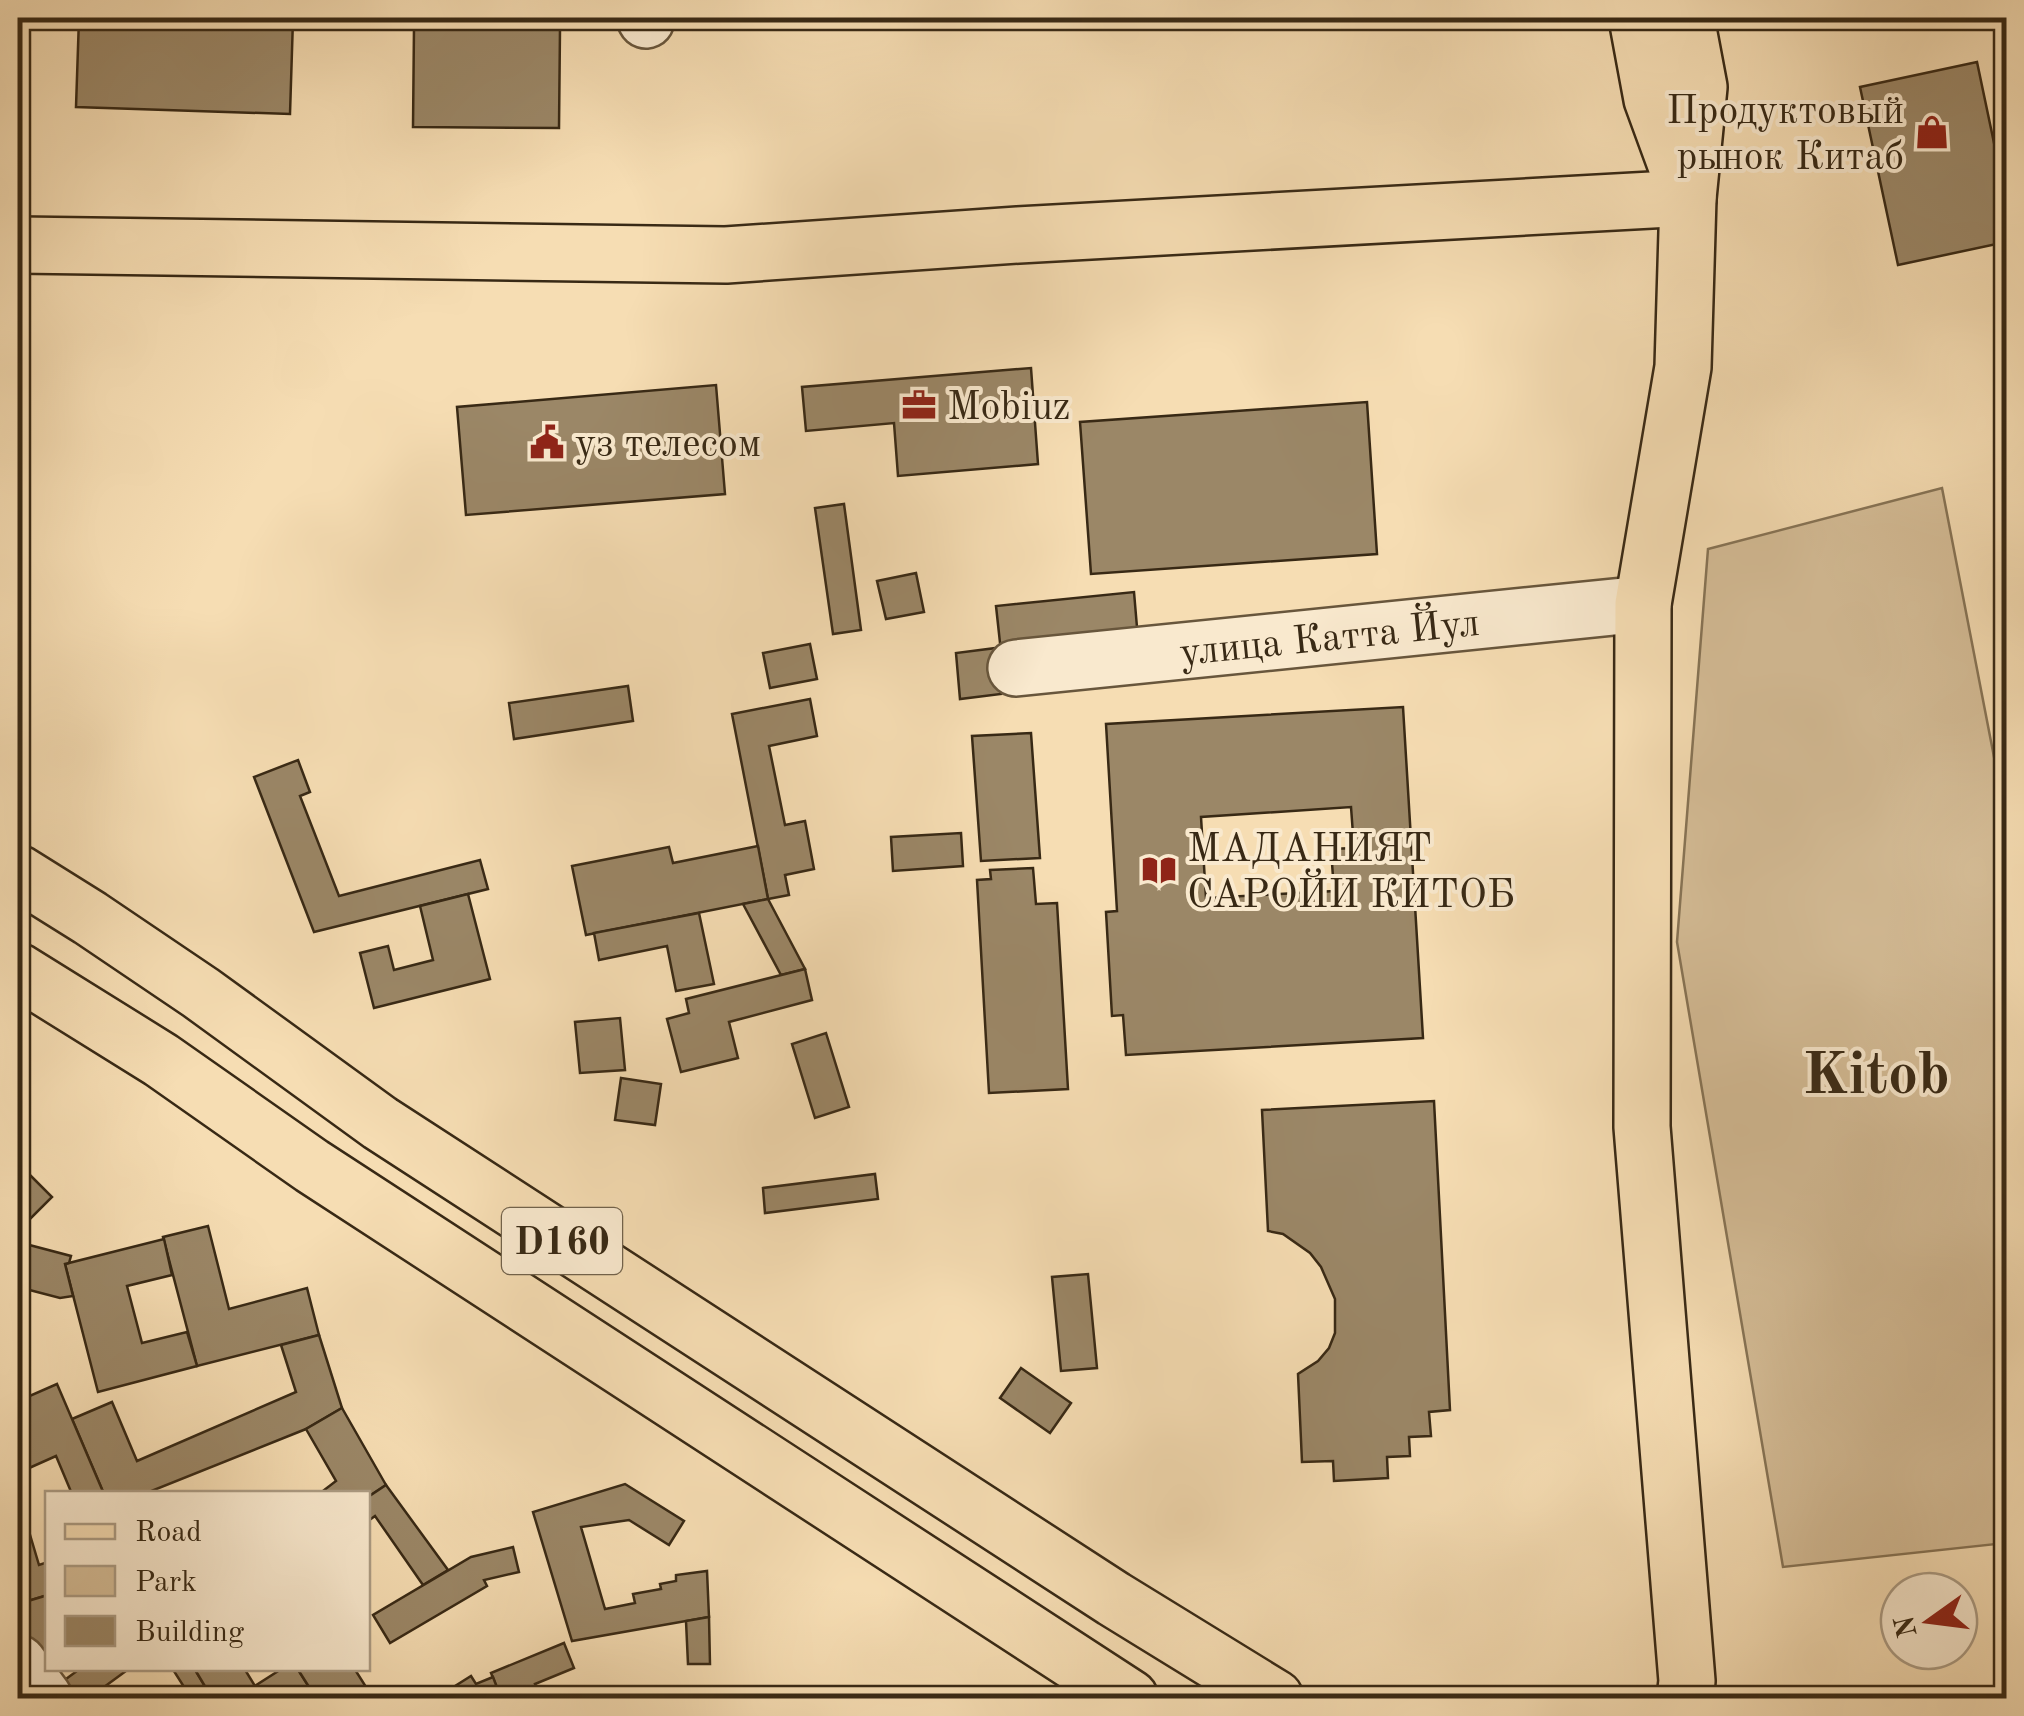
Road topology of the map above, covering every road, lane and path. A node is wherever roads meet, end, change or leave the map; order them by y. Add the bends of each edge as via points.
1 (1637, 18) edge
2 (1686, 18) edge
3 (1688, 198) junction
4 (18, 245) edge
5 (1643, 604) junction
6 (1016, 668) dead end
7 (18, 873) edge
8 (18, 971) edge
9 (201, 993) junction
10 (161, 1060) junction
11 (18, 1663) edge
12 (44, 1698) edge
13 (1130, 1698) edge
14 (1276, 1698) edge
15 (1685, 1698) edge

1 - 3 main road via 1652,99
2 - 3 main road via 1698,87
3 - 4 main road via 726,256
3 - 5 main road via 1683,366
5 - 6 street, улица Катта Йул
5 - 15 main road via 1642,1127
7 - 9 main road, D160
8 - 10 main road, D160
9 - 10 main road
9 - 14 main road, D160 via 380,1123
10 - 13 main road, D160 via 312,1166
11 - 12 street

